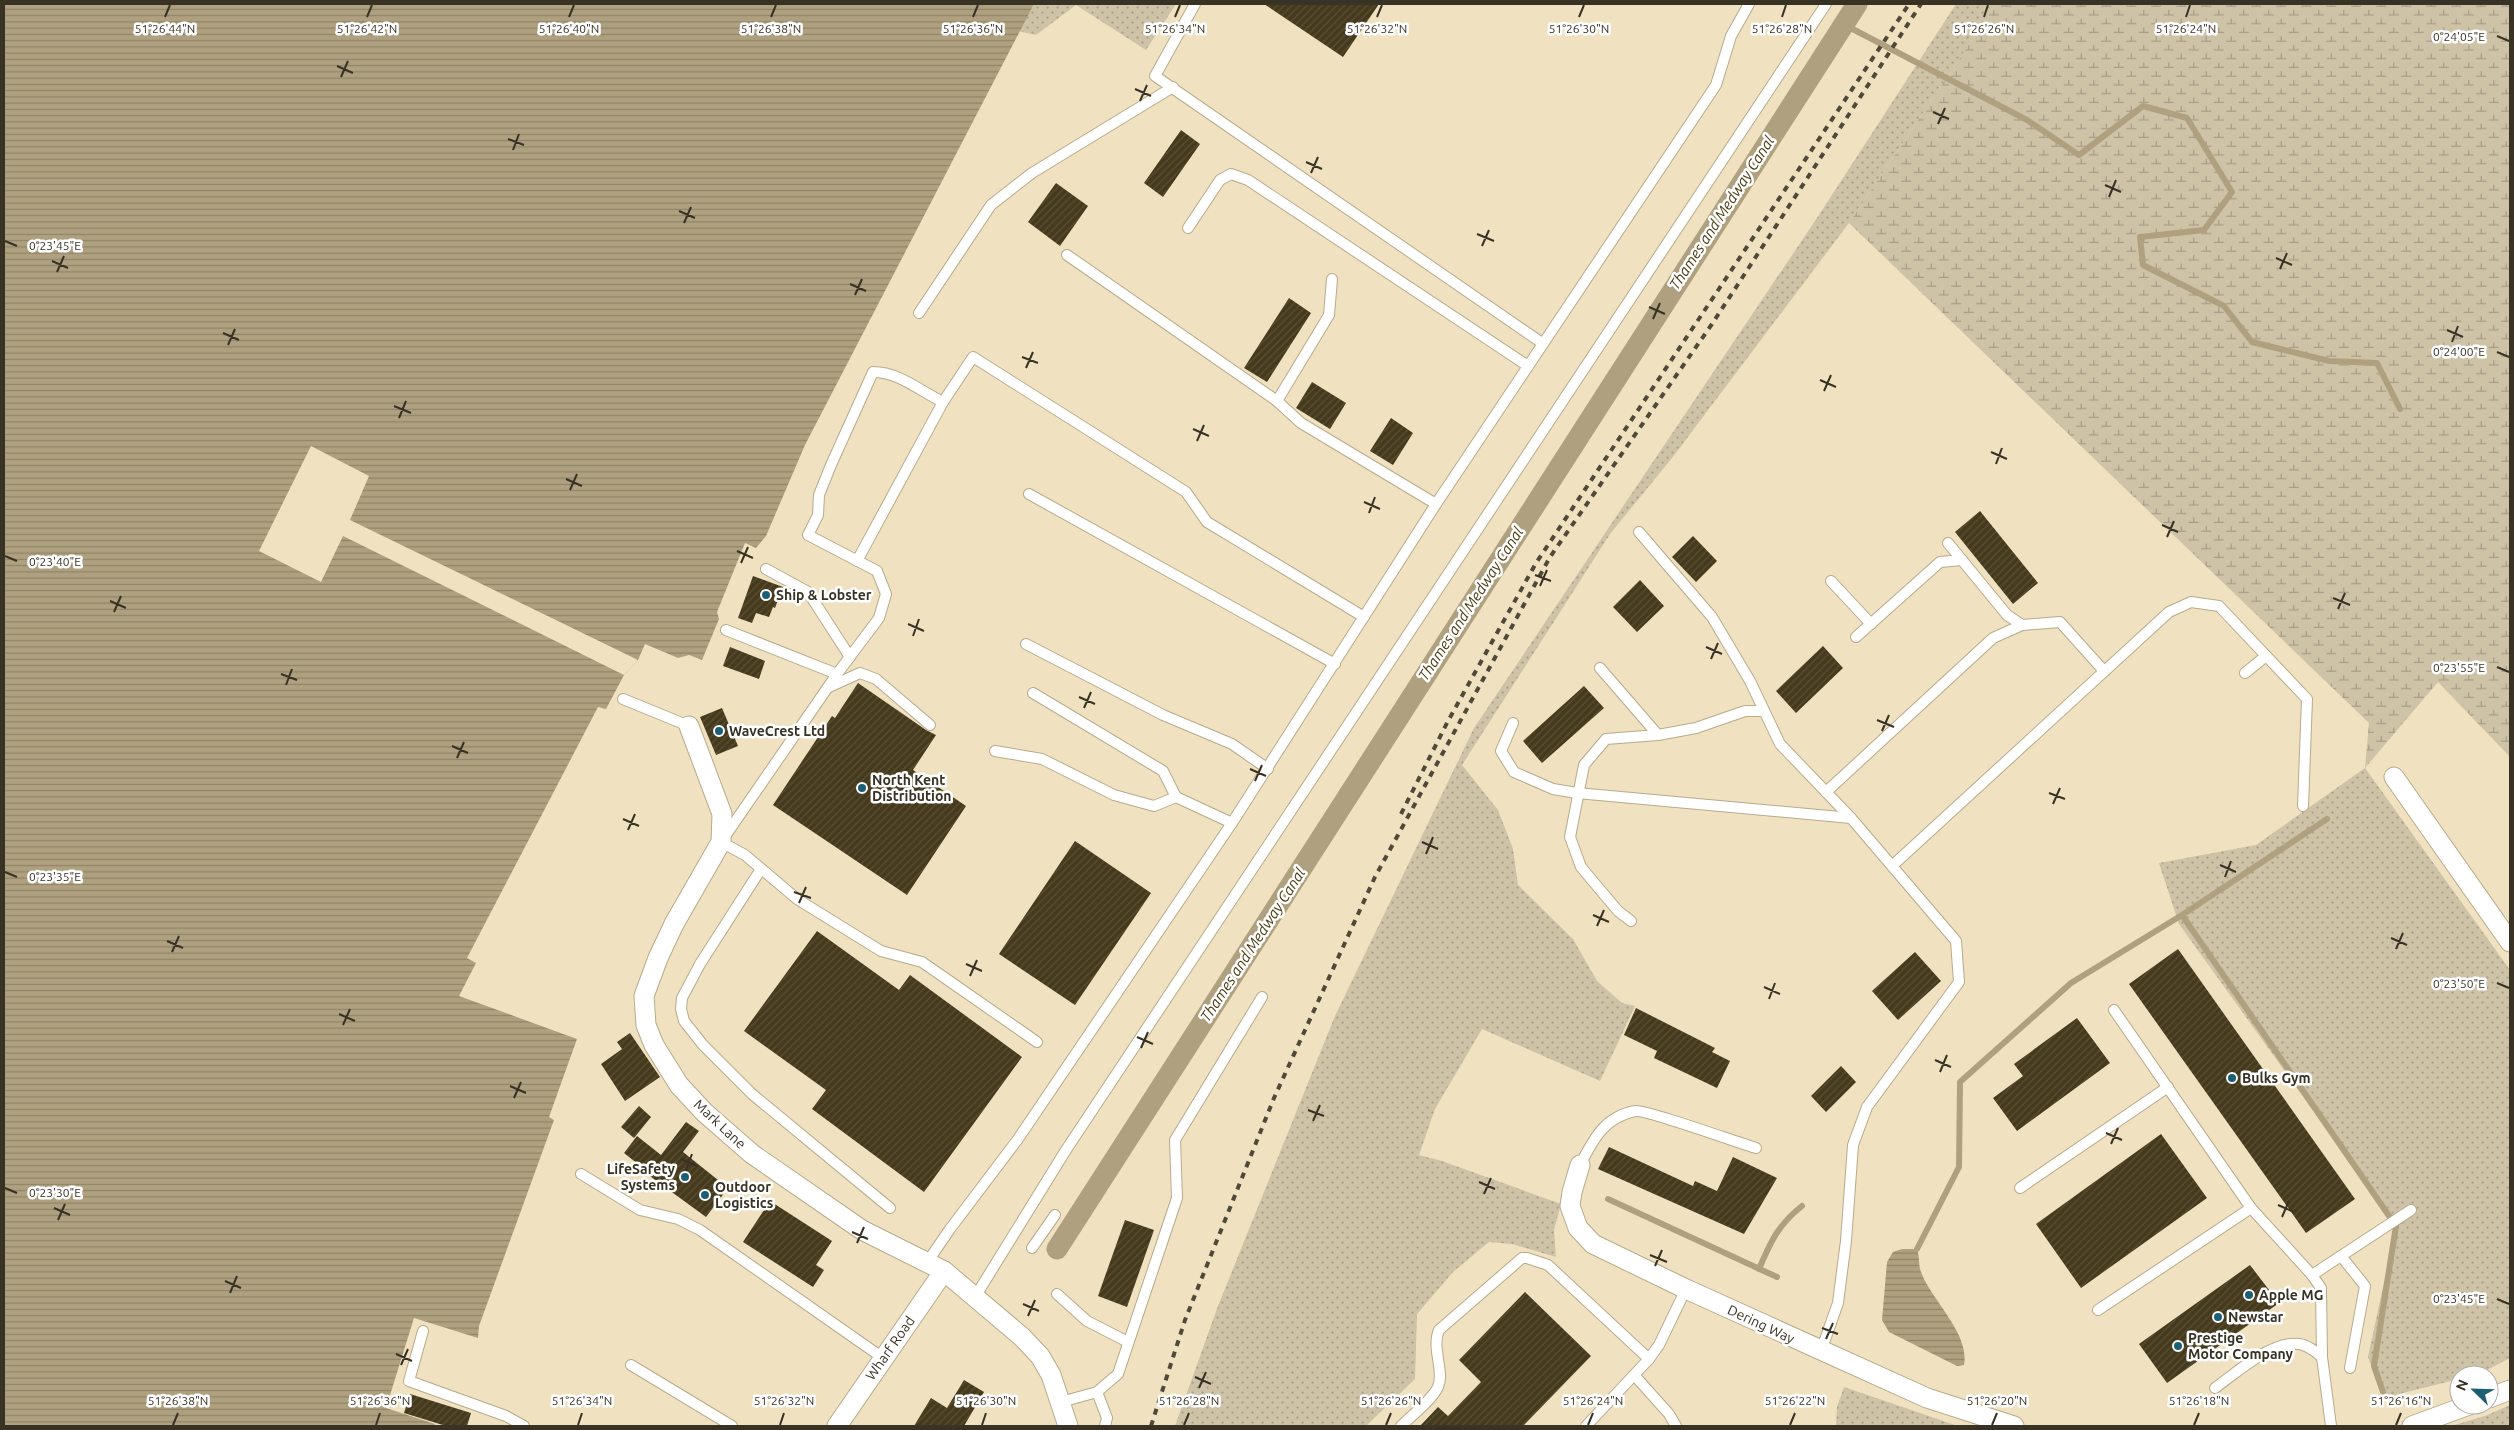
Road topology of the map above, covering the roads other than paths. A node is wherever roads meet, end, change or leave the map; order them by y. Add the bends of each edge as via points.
1 (1195, 4) edge
2 (1749, 4) edge
3 (1826, 4) edge
4 (1172, 87) junction
5 (1188, 228) dead end
6 (1067, 255) dead end
7 (1332, 279) dead end
8 (919, 313) dead end
9 (1542, 343) junction
10 (1528, 366) junction
11 (1277, 401) junction
12 (944, 402) junction
13 (1029, 494) dead end
14 (1436, 504) junction
15 (1639, 532) dead end
16 (1948, 543) dead end
17 (857, 560) junction
18 (1962, 560) junction
19 (766, 569) dead end
20 (1831, 581) dead end
21 (1364, 617) junction
22 (1871, 624) junction
23 (2022, 625) junction
24 (726, 630) dead end
25 (1856, 637) dead end
26 (1026, 644) dead end
27 (2266, 656) junction
28 (850, 657) junction
29 (1335, 664) junction
30 (1600, 668) dead end
31 (2104, 671) junction
32 (2245, 673) dead end
33 (837, 674) junction
34 (828, 687) junction
35 (1034, 693) dead end
36 (623, 698) dead end
37 (1764, 711) junction
38 (1513, 723) dead end
39 (930, 725) dead end
40 (689, 726) joint
41 (1658, 735) junction
42 (995, 751) dead end
43 (1268, 769) junction
44 (2394, 777) dead end
45 (1826, 792) junction
46 (1577, 794) junction
47 (1176, 797) junction
48 (2303, 806) dead end
49 (1851, 818) junction
50 (1232, 824) junction
51 (721, 842) junction
52 (1892, 866) junction
53 (761, 869) junction
54 (1631, 921) dead end
55 (2510, 942) edge
56 (1262, 997) dead end
57 (2114, 1010) dead end
58 (1037, 1042) dead end
59 (2168, 1087) junction
60 (1756, 1148) dead end
61 (1580, 1166) joint
62 (581, 1174) dead end
63 (2020, 1188) dead end
64 (890, 1208) dead end
65 (2251, 1208) junction
66 (2412, 1210) dead end
67 (1055, 1215) dead end
68 (1032, 1248) dead end
69 (2341, 1256) junction
70 (936, 1266) junction
71 (2312, 1275) junction
72 (1686, 1289) junction
73 (1057, 1294) dead end
74 (975, 1296) junction
75 (2098, 1310) dead end
76 (423, 1331) dead end
77 (1128, 1342) junction
78 (1821, 1351) junction
79 (2322, 1357) junction
80 (883, 1358) junction
81 (1649, 1359) junction
82 (631, 1365) dead end
83 (2350, 1368) dead end
84 (1634, 1376) junction
85 (2215, 1388) dead end
86 (1096, 1392) junction
87 (1061, 1402) junction
88 (2449, 1412) edge
89 (524, 1426) edge
90 (732, 1426) edge
91 (837, 1426) edge
92 (1068, 1426) edge
93 (1105, 1426) edge
94 (1401, 1426) edge
95 (1586, 1426) edge
96 (1676, 1426) edge
97 (2014, 1426) edge
98 (2331, 1426) edge
99 (2412, 1426) edge

1 - 4 lane via 1155,76
2 - 9 lane via 1731,36 1716,85
3 - 74 lane via 1066,1150
4 - 8 lane via 1032,174 991,205
4 - 9 lane
5 - 10 lane via 1220,180 1231,174 1248,180
6 - 11 lane
7 - 11 lane via 1329,315
9 - 10 lane
10 - 14 lane
11 - 14 lane via 1301,422
12 - 17 lane
12 - 17 lane via 897,375 873,372 819,495 818,515 808,534
12 - 21 lane via 973,357 1186,492 1207,522
13 - 29 lane
14 - 21 lane
15 - 37 lane via 1712,617
16 - 18 lane
17 - 28 lane via 877,571 886,594 879,618
18 - 22 lane via 1940,562
18 - 23 lane via 2007,615
19 - 28 lane via 808,592
20 - 22 lane
21 - 29 lane
22 - 25 lane
23 - 31 lane via 2060,622
23 - 45 lane via 1993,638
24 - 33 lane
26 - 43 lane via 1164,715 1232,744
27 - 31 lane via 2218,606 2191,602 2169,612
27 - 32 lane
27 - 48 lane via 2307,698
28 - 33 lane
29 - 43 lane
30 - 41 lane
31 - 52 lane
33 - 34 lane
34 - 39 lane via 860,673 876,679
34 - 51 lane
35 - 47 lane via 1163,771
36 - 40 lane
37 - 41 lane via 1745,711 1696,728
37 - 45 lane via 1780,744
38 - 46 lane via 1502,751 1514,772 1553,789
40 - 51 street, Mark Lane via 722,814
41 - 46 lane via 1606,739 1584,765
42 - 47 lane via 1042,759 1114,795 1154,806
43 - 50 lane
44 - 55 street
45 - 49 lane
46 - 49 lane
46 - 54 lane via 1570,837 1581,867 1618,911
47 - 50 lane
49 - 52 lane
50 - 70 lane via 1018,1139 950,1229
51 - 53 lane via 745,855
51 - 70 street, Mark Lane via 674,924 644,996 646,1025 654,1045 679,1085 752,1154 862,1230
52 - 78 lane via 1956,941 1959,982 1867,1107 1853,1145 1838,1304
53 - 58 lane via 796,899 881,951 922,962
53 - 64 lane via 682,998 680,1009 684,1021 752,1094
56 - 77 lane via 1175,1140 1177,1198
57 - 59 lane
59 - 63 lane
59 - 65 lane
60 - 61 lane via 1637,1110 1615,1119 1596,1134
61 - 72 street, Dering Way via 1570,1206 1583,1235 1604,1251
62 - 80 lane via 640,1210 678,1219 700,1230
65 - 71 lane
65 - 75 lane
66 - 69 lane
67 - 68 lane
69 - 71 lane
69 - 83 lane via 2364,1286
70 - 74 street, Mark Lane
70 - 80 street, Wharf Road
71 - 79 lane via 2322,1288
72 - 78 street, Dering Way
72 - 81 lane
73 - 77 lane via 1087,1321
74 - 87 street, Mark Lane via 1036,1350 1051,1375
76 - 89 lane via 409,1381 506,1416
77 - 86 lane via 1118,1374
78 - 97 street, Dering Way via 1928,1398
79 - 85 lane via 2300,1344 2285,1344 2269,1351
79 - 98 lane
80 - 91 street, Wharf Road
81 - 84 lane
81 - 94 lane via 1548,1265 1522,1258 1439,1330 1436,1346 1439,1384
82 - 90 lane
84 - 95 lane
84 - 96 lane via 1670,1414
86 - 87 lane
86 - 93 lane via 1107,1418
87 - 92 street, Mark Lane
88 - 99 street

